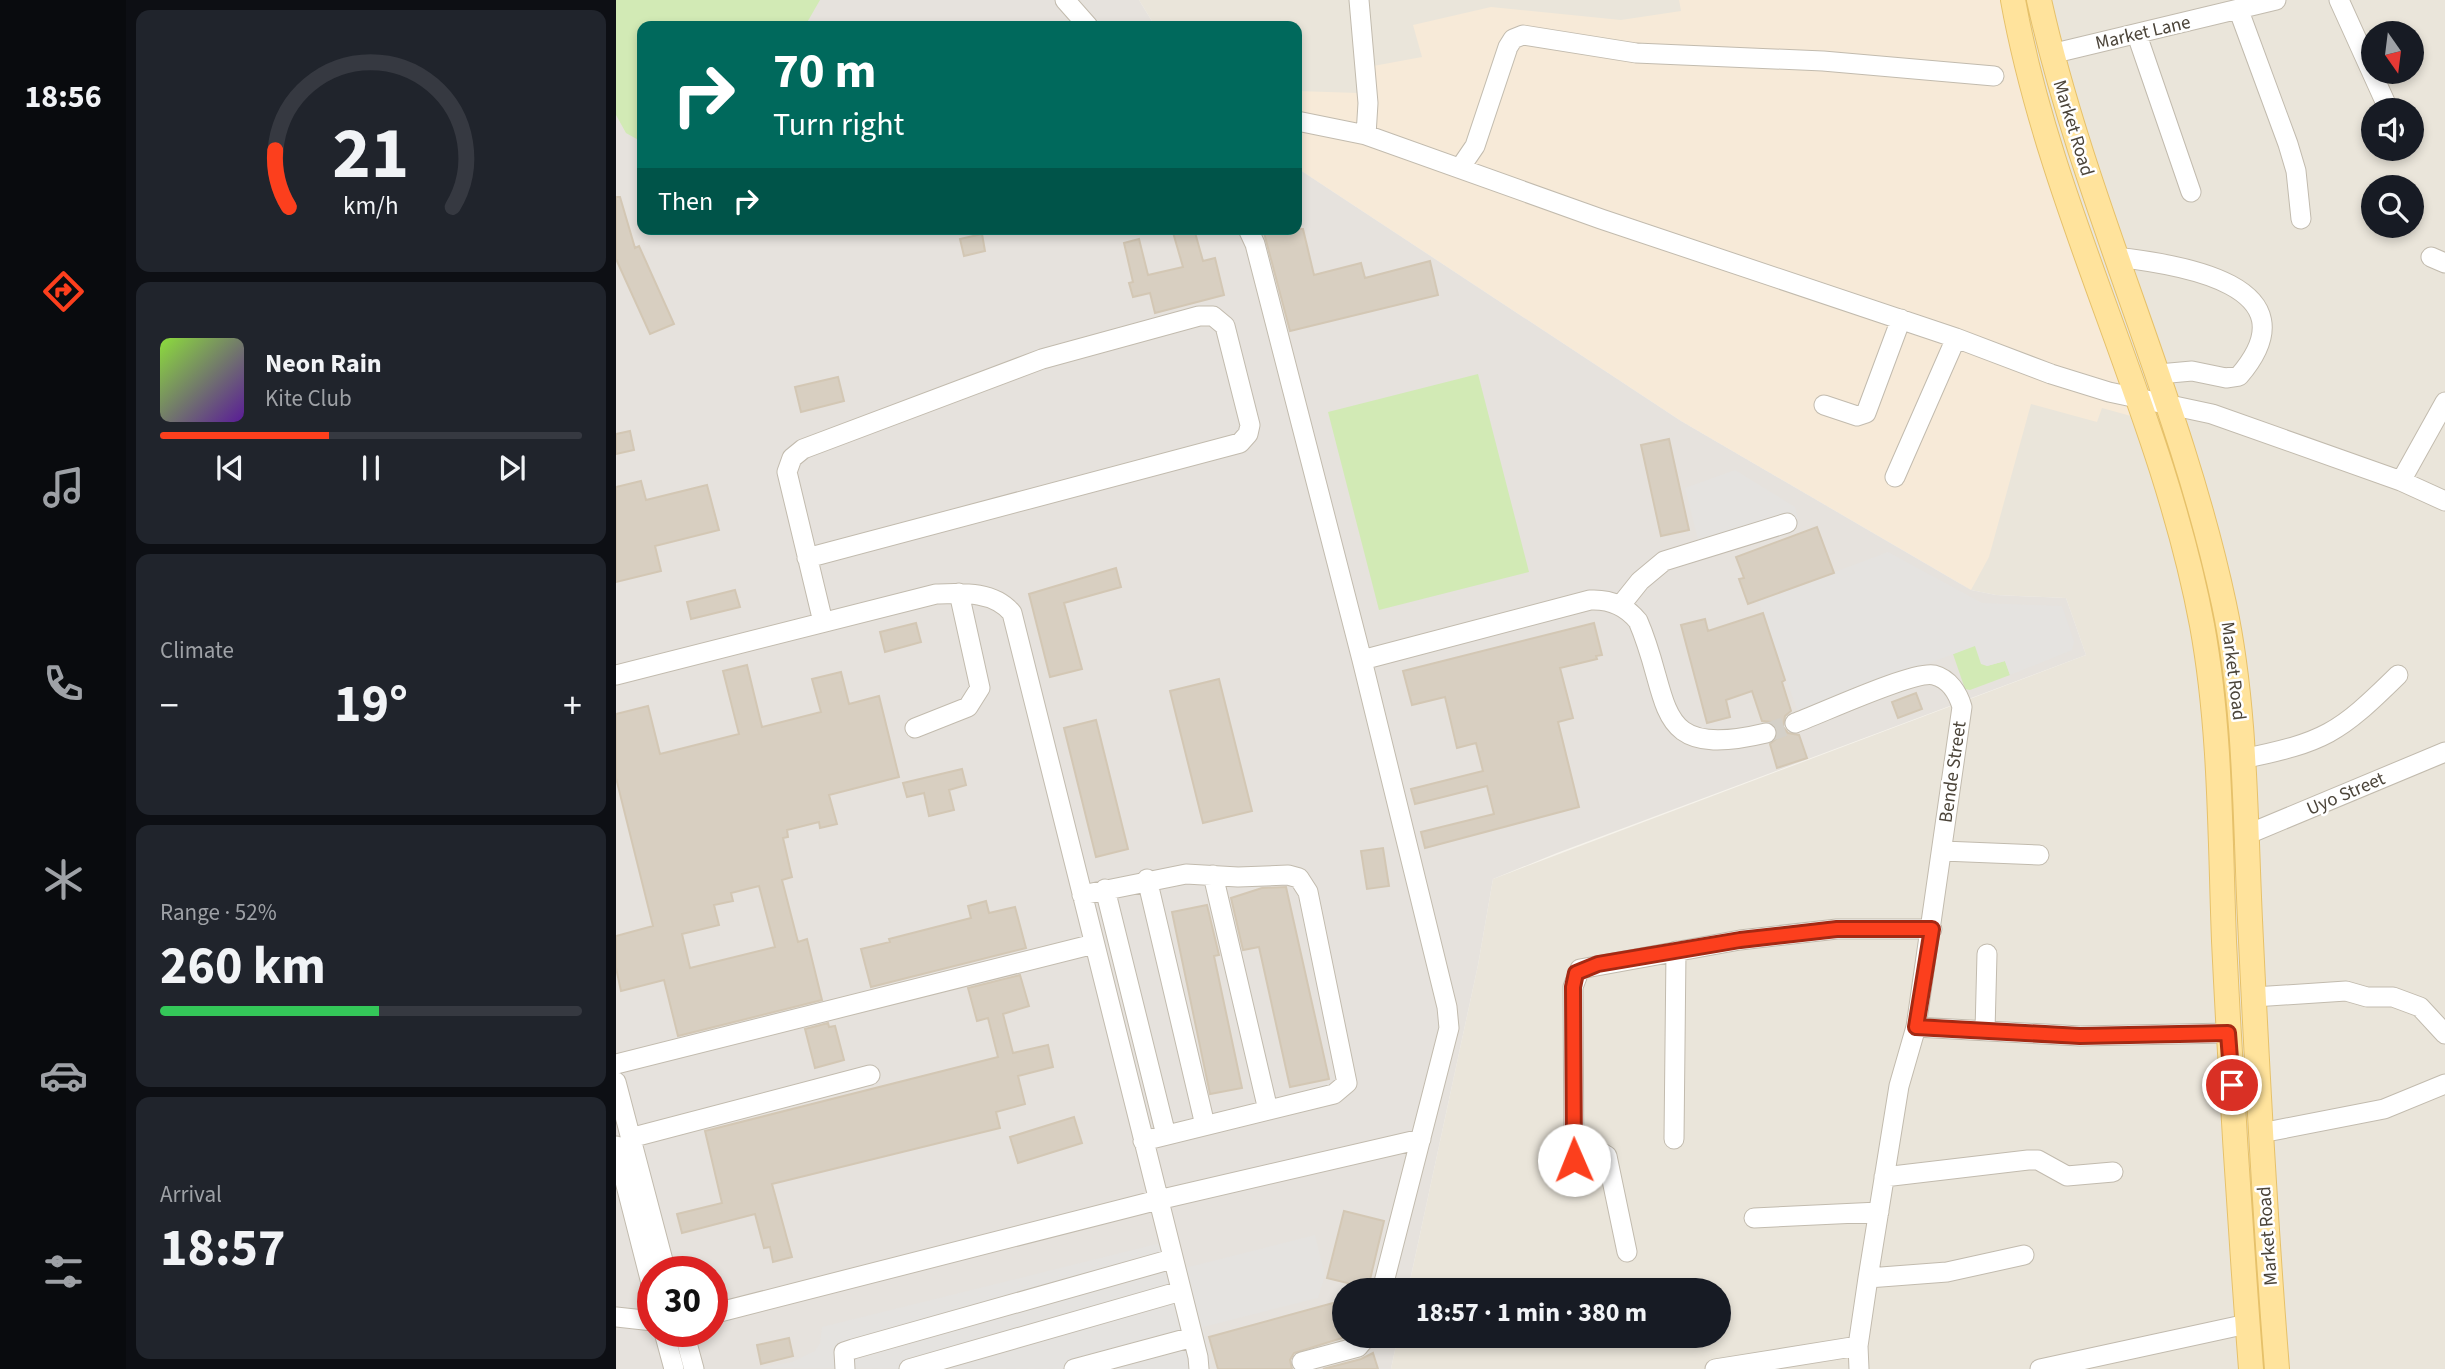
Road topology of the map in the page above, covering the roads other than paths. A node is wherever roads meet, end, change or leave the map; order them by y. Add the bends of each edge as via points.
1 (1065, 0) edge
2 (1359, 0) edge
3 (2013, 0) edge
4 (2039, 0) edge
5 (2339, 0) edge
6 (2270, 1) edge
7 (2239, 11) junction
8 (1084, 21) edge
9 (2137, 35) junction
10 (2051, 54) junction
11 (1994, 76) dead end
12 (2383, 98) edge
13 (1302, 122) edge
14 (1366, 135) junction
15 (1460, 168) junction
16 (2191, 192) dead end
17 (2301, 219) dead end
18 (1251, 235) edge
19 (2115, 257) junction
20 (1900, 319) junction
21 (1955, 338) junction
22 (2159, 374) junction
23 (2137, 398) junction
24 (2445, 402) edge
25 (2170, 403) junction
26 (1824, 405) dead end
27 (1895, 477) dead end
28 (2401, 481) junction
29 (2445, 501) edge
30 (1787, 523) dead end
31 (807, 558) junction
32 (959, 593) junction
33 (1620, 606) junction
34 (823, 622) junction
35 (1362, 660) junction
36 (616, 675) edge
37 (2398, 675) dead end
38 (1795, 723) tunnel mouth
39 (915, 728) dead end
40 (1766, 733) tunnel mouth
41 (2442, 758) edge
42 (2242, 759) junction
43 (2246, 835) junction
44 (1943, 851) junction
45 (2039, 855) dead end
46 (1213, 875) junction
47 (1147, 879) junction
48 (1105, 889) junction
49 (1082, 895) junction
50 (1932, 929) junction
51 (1094, 944) junction
52 (1675, 951) junction
53 (1987, 954) dead end
54 (2254, 997) junction
55 (1916, 1027) junction
56 (1985, 1031) junction
57 (2228, 1033) junction
58 (2445, 1034) edge
59 (616, 1064) edge
60 (870, 1075) dead end
61 (616, 1082) edge
62 (2445, 1084) edge
63 (1269, 1110) junction
64 (1205, 1125) junction
65 (2261, 1133) junction
66 (1166, 1135) junction
67 (1421, 1139) junction
68 (1674, 1139) dead end
69 (1143, 1141) junction
70 (623, 1142) edge
71 (2113, 1172) dead end
72 (1884, 1177) junction
73 (1158, 1200) junction
74 (1879, 1212) junction
75 (1754, 1218) dead end
76 (1627, 1252) dead end
77 (2024, 1255) dead end
78 (646, 1256) edge
79 (661, 1256) edge
80 (1172, 1259) junction
81 (1385, 1278) edge
82 (1868, 1278) junction
83 (1181, 1291) junction
84 (728, 1310) edge
85 (634, 1319) edge
86 (2247, 1324) junction
87 (616, 1334) edge
88 (1193, 1337) junction
89 (1858, 1346) junction
90 (668, 1347) edge
91 (688, 1347) edge
92 (1353, 1348) edge
93 (1302, 1362) dead end
94 (1200, 1368) edge
95 (674, 1369) edge
96 (694, 1369) edge
97 (845, 1369) edge
98 (909, 1369) edge
99 (1074, 1369) edge
100 (1715, 1369) edge
101 (1859, 1369) edge
102 (2040, 1369) edge
103 (2251, 1369) edge
104 (2277, 1369) edge

1 - 8 street
2 - 14 street via 1368,103
3 - 23 main road, Market Road via 2023,56 2052,156
4 - 10 main road, Market Road
5 - 12 street
6 - 7 street, Market Lane
7 - 9 street, Market Lane
7 - 17 street via 2288,144
9 - 10 street, Market Lane
9 - 16 street
10 - 19 main road, Market Road
11 - 15 street via 1823,61 1636,53 1523,35 1508,47 1475,146
13 - 14 street
14 - 15 street
15 - 20 street
18 - 35 street
19 - 22 main road, Market Road
19 - 22 street via 2166,262 2232,284 2253,299 2264,321 2257,353 2239,376 2192,371
20 - 21 street
20 - 26 street via 1866,413 1857,416
21 - 23 street via 2051,374
21 - 27 street
22 - 25 main road, Market Road
23 - 25 street
23 - 57 main road, Market Road via 2188,565 2209,670
24 - 28 street
25 - 28 street
25 - 42 main road, Market Road via 2225,606
28 - 29 street
30 - 33 street via 1664,561
31 - 31 street via 1240,443 1250,425 1225,326 1213,316 1199,316 1042,359 803,449 792,458 787,472
31 - 34 street
32 - 34 street via 909,600
32 - 39 street via 980,688 968,706
32 - 49 street via 1004,602 1012,613
33 - 35 street via 1590,600
33 - 40 street via 1638,621 1664,704 1684,733 1711,742
34 - 36 street
35 - 67 street via 1447,1007 1449,1028
37 - 42 street via 2353,719 2327,737 2299,748
38 - 44 street, Bende Street via 1919,675 1943,678 1958,694 1962,707
41 - 43 street, Uyo Street
42 - 43 main road, Market Road
43 - 54 main road, Market Road
44 - 45 street
44 - 50 street, Bende Street
46 - 47 street
46 - 63 street
46 - 63 street via 1288,875 1299,878 1308,892 1348,1078 1334,1094
47 - 48 street
47 - 64 street
48 - 49 street
48 - 66 street
49 - 51 street
50 - 52 street via 1837,929
50 - 55 street, Bende Street
51 - 59 street
51 - 69 street
52 - 68 street
52 - 76 street via 1598,964 1576,973 1573,987 1574,1163 1602,1153 1607,1156
53 - 56 street
54 - 58 street via 2346,991 2393,997 2420,1007
54 - 65 main road, Market Road
55 - 56 street
55 - 72 street, Bende Street via 1899,1086
56 - 57 street via 2080,1036
57 - 86 main road, Market Road
60 - 70 street
61 - 70 street
62 - 65 street via 2384,1108
63 - 64 street
64 - 66 street
65 - 104 main road, Market Road
66 - 69 street
67 - 73 street
67 - 81 street
69 - 73 street
70 - 78 street
70 - 79 street
71 - 72 street via 2067,1176 2038,1160 2028,1160
72 - 74 street, Bende Street
73 - 80 street
73 - 84 street
74 - 75 street
74 - 82 street, Bende Street
77 - 82 street via 1947,1272
80 - 83 street
80 - 97 street via 844,1352
82 - 89 street, Bende Street
83 - 88 street
83 - 98 street
85 - 87 street
86 - 102 street
86 - 103 main road, Market Road
88 - 94 street
88 - 99 street
89 - 100 street
89 - 101 street, Bende Street
90 - 95 street
91 - 96 street
92 - 93 street

